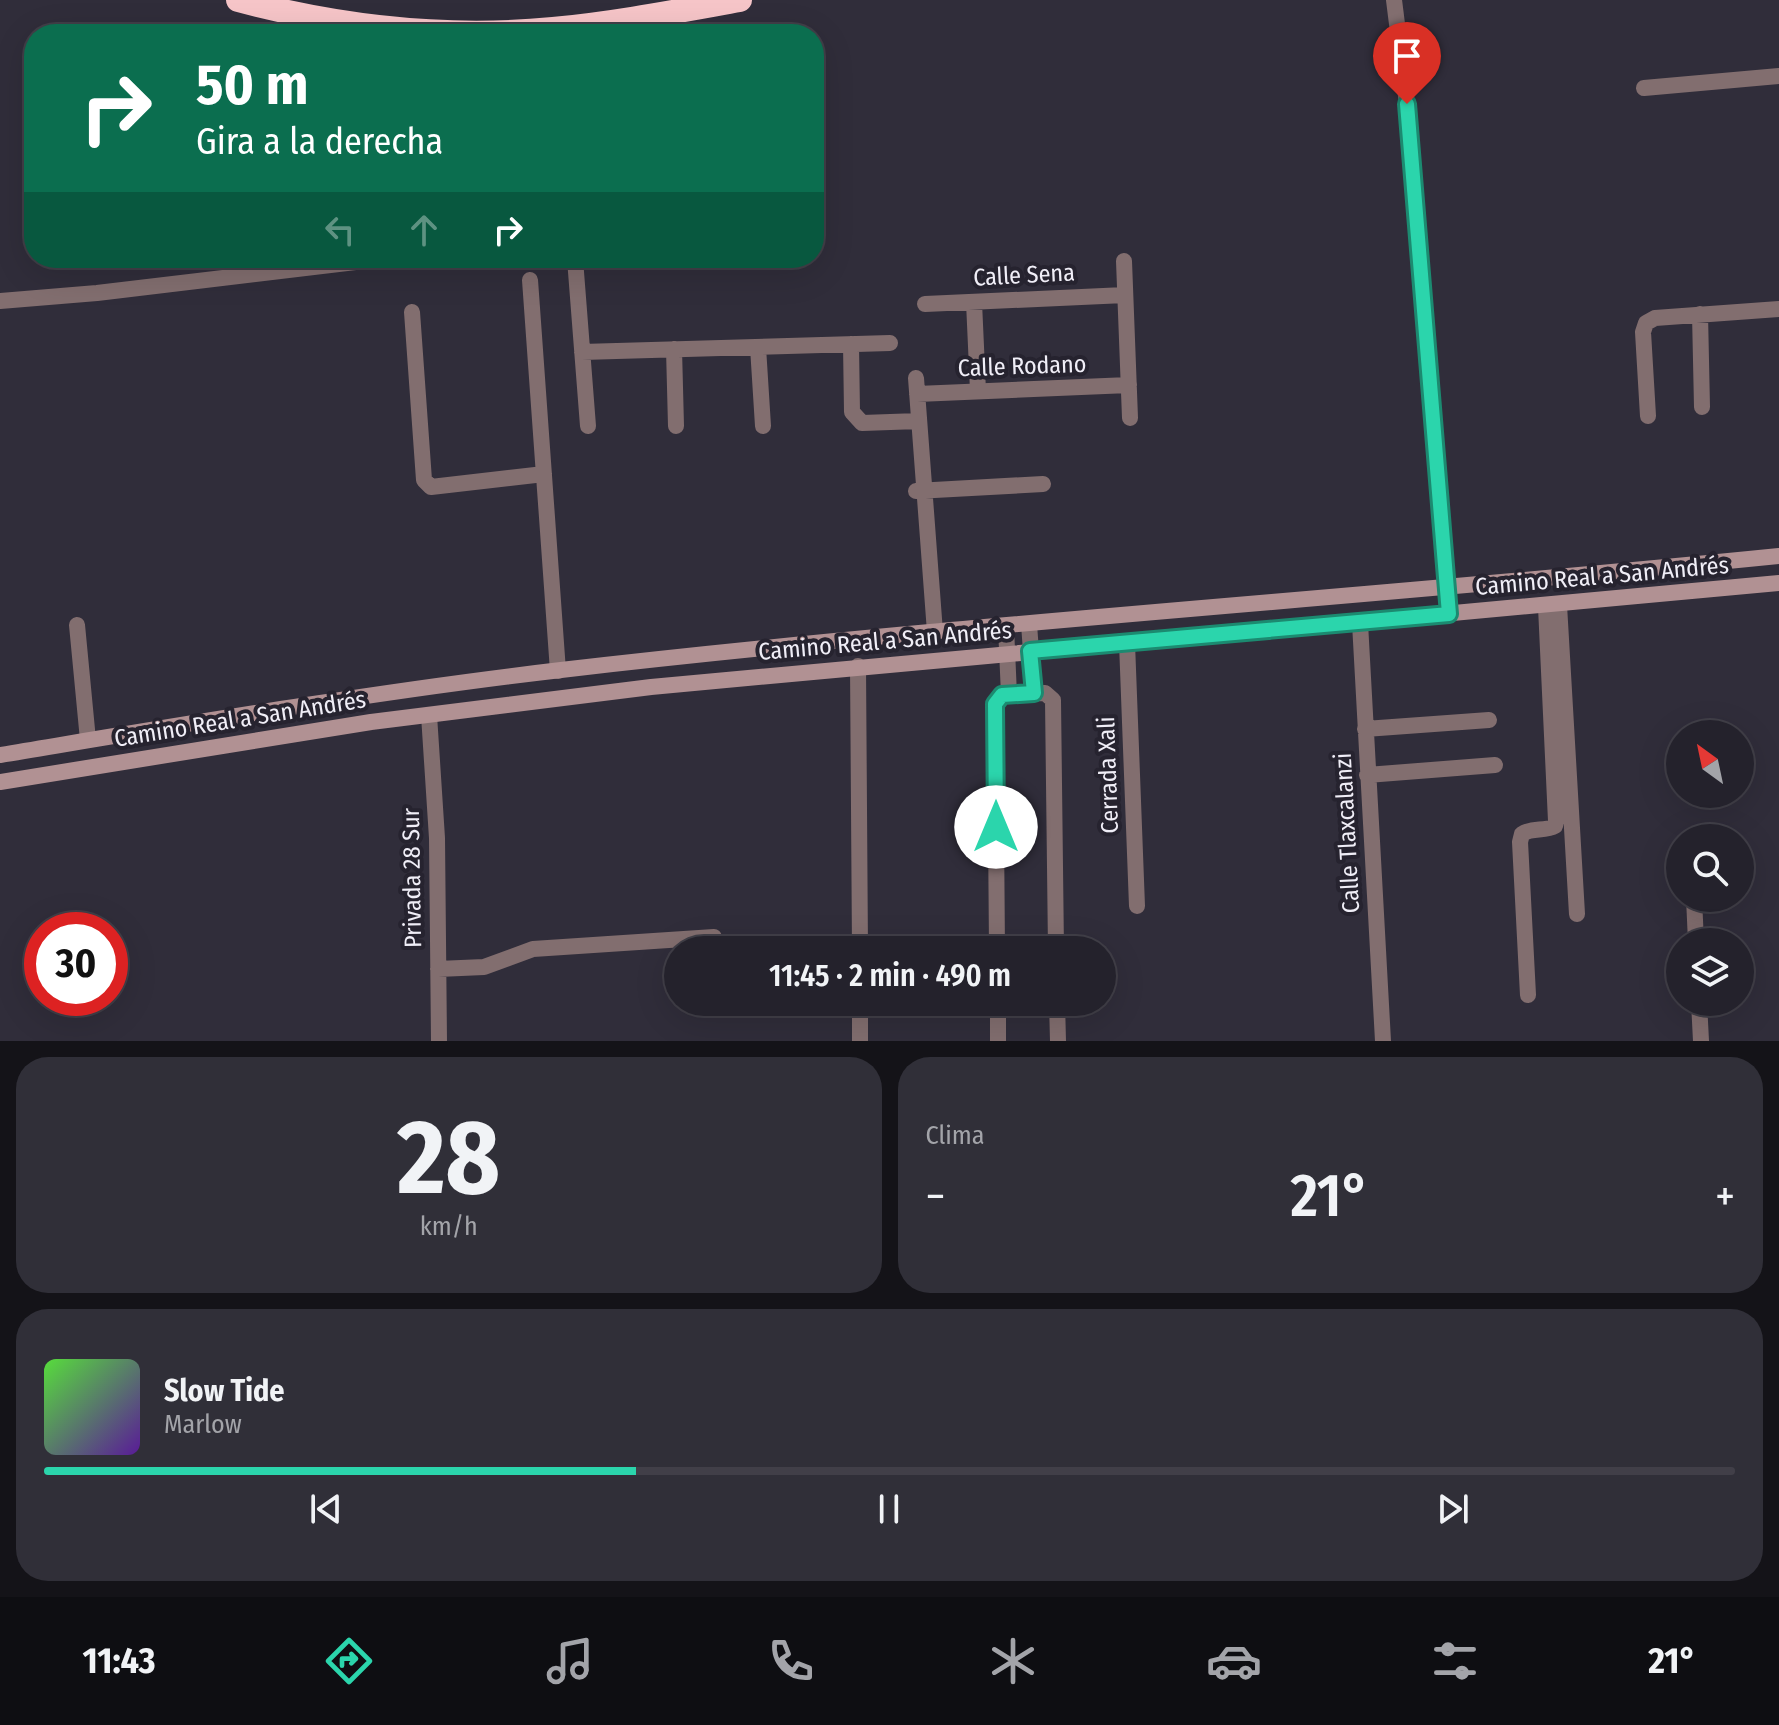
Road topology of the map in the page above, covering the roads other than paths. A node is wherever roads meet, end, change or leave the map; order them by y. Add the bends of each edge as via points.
1 (238, 0) edge
2 (740, 0) edge
3 (1394, 0) edge
4 (354, 24) edge
5 (591, 24) edge
6 (1779, 76) edge
7 (1644, 88) dead end
8 (1124, 261) dead end
9 (306, 268) edge
10 (576, 268) edge
11 (530, 280) dead end
12 (1125, 295) junction
13 (0, 301) edge
14 (974, 302) junction
15 (925, 304) dead end
16 (1779, 309) edge
17 (412, 312) dead end
18 (1700, 314) junction
19 (890, 343) dead end
20 (851, 344) junction
21 (758, 347) junction
22 (674, 349) junction
23 (582, 352) junction
24 (1129, 385) junction
25 (978, 391) junction
26 (1702, 407) dead end
27 (1648, 416) dead end
28 (1130, 418) dead end
29 (919, 421) junction
30 (588, 426) dead end
31 (676, 426) dead end
32 (763, 426) dead end
33 (544, 474) junction
34 (1043, 484) dead end
35 (920, 491) junction
36 (1779, 556) edge
37 (1661, 566) junction
38 (1779, 583) edge
39 (1449, 585) junction
40 (1663, 595) junction
41 (1552, 606) junction
42 (1449, 614) junction
43 (1360, 623) junction
44 (1029, 624) junction
45 (77, 625) dead end
46 (1006, 627) junction
47 (930, 633) junction
48 (1127, 643) junction
49 (1030, 651) junction
50 (1008, 653) junction
51 (858, 666) junction
52 (558, 671) junction
53 (368, 695) junction
54 (1042, 695) junction
55 (1004, 697) junction
56 (429, 715) junction
57 (1489, 720) dead end
58 (371, 722) junction
59 (1365, 729) junction
60 (88, 740) junction
61 (0, 755) edge
62 (1495, 765) dead end
63 (1367, 775) junction
64 (0, 782) edge
65 (1137, 906) dead end
66 (1577, 914) dead end
67 (860, 936) edge
68 (997, 936) edge
69 (1056, 936) edge
70 (664, 940) edge
71 (438, 969) junction
72 (1528, 995) dead end
73 (860, 1016) edge
74 (998, 1016) edge
75 (1057, 1016) edge
76 (1700, 1016) edge
77 (439, 1041) edge
78 (860, 1041) edge
79 (998, 1041) edge
80 (1058, 1041) edge
81 (1383, 1041) edge
82 (1701, 1041) edge

1 - 4 highway
2 - 5 highway
3 - 39 street
6 - 7 street
8 - 12 street
9 - 13 street
10 - 23 street
11 - 33 street
12 - 14 street, Calle Sena
12 - 24 street
14 - 15 street, Calle Sena
14 - 25 street
16 - 18 street
17 - 33 street via 426,485
18 - 26 street
18 - 27 street via 1646,323
19 - 20 street
20 - 21 street
20 - 29 street via 856,419
21 - 22 street
21 - 32 street
22 - 23 street
22 - 31 street
23 - 30 street
24 - 25 street, Calle Rodano
24 - 28 street
25 - 29 street, Calle Rodano via 916,386
29 - 35 street via 920,453 914,467
33 - 52 street
34 - 35 street
35 - 47 street
36 - 37 main road, Camino Real a San Andrés
37 - 39 main road, Camino Real a San Andrés
37 - 40 main road
38 - 40 main road, Camino Real a San Andrés
39 - 42 street
39 - 44 main road, Camino Real a San Andrés
40 - 41 main road, Camino Real a San Andrés
41 - 42 main road, Camino Real a San Andrés
41 - 66 street
41 - 72 street via 1556,821 1551,829 1528,830 1520,842
42 - 43 main road, Camino Real a San Andrés
43 - 48 main road, Camino Real a San Andrés
43 - 59 street, Calle Tlaxcalanzi
44 - 46 main road, Camino Real a San Andrés
44 - 49 street
45 - 60 street
46 - 47 main road, Camino Real a San Andrés
46 - 50 street
47 - 52 main road, Camino Real a San Andrés
48 - 49 main road, Camino Real a San Andrés
48 - 65 street, Cerrada Xali
49 - 50 main road, Camino Real a San Andrés
49 - 54 street
50 - 51 main road, Camino Real a San Andrés
50 - 55 street
51 - 56 main road, Camino Real a San Andrés
51 - 67 street
52 - 53 main road, Camino Real a San Andrés
53 - 58 main road
53 - 60 main road, Camino Real a San Andrés
54 - 55 street
54 - 69 street via 1053,700
55 - 68 street via 995,704
56 - 58 main road, Camino Real a San Andrés
56 - 71 street, Privada 28 Sur
57 - 59 street
58 - 64 main road, Camino Real a San Andrés
59 - 63 street, Calle Tlaxcalanzi
60 - 61 main road, Camino Real a San Andrés
62 - 63 street
63 - 81 street, Calle Tlaxcalanzi
70 - 71 street via 533,949 484,967
71 - 77 street, Privada 28 Sur
73 - 78 street
74 - 79 street
75 - 80 street
76 - 82 street

